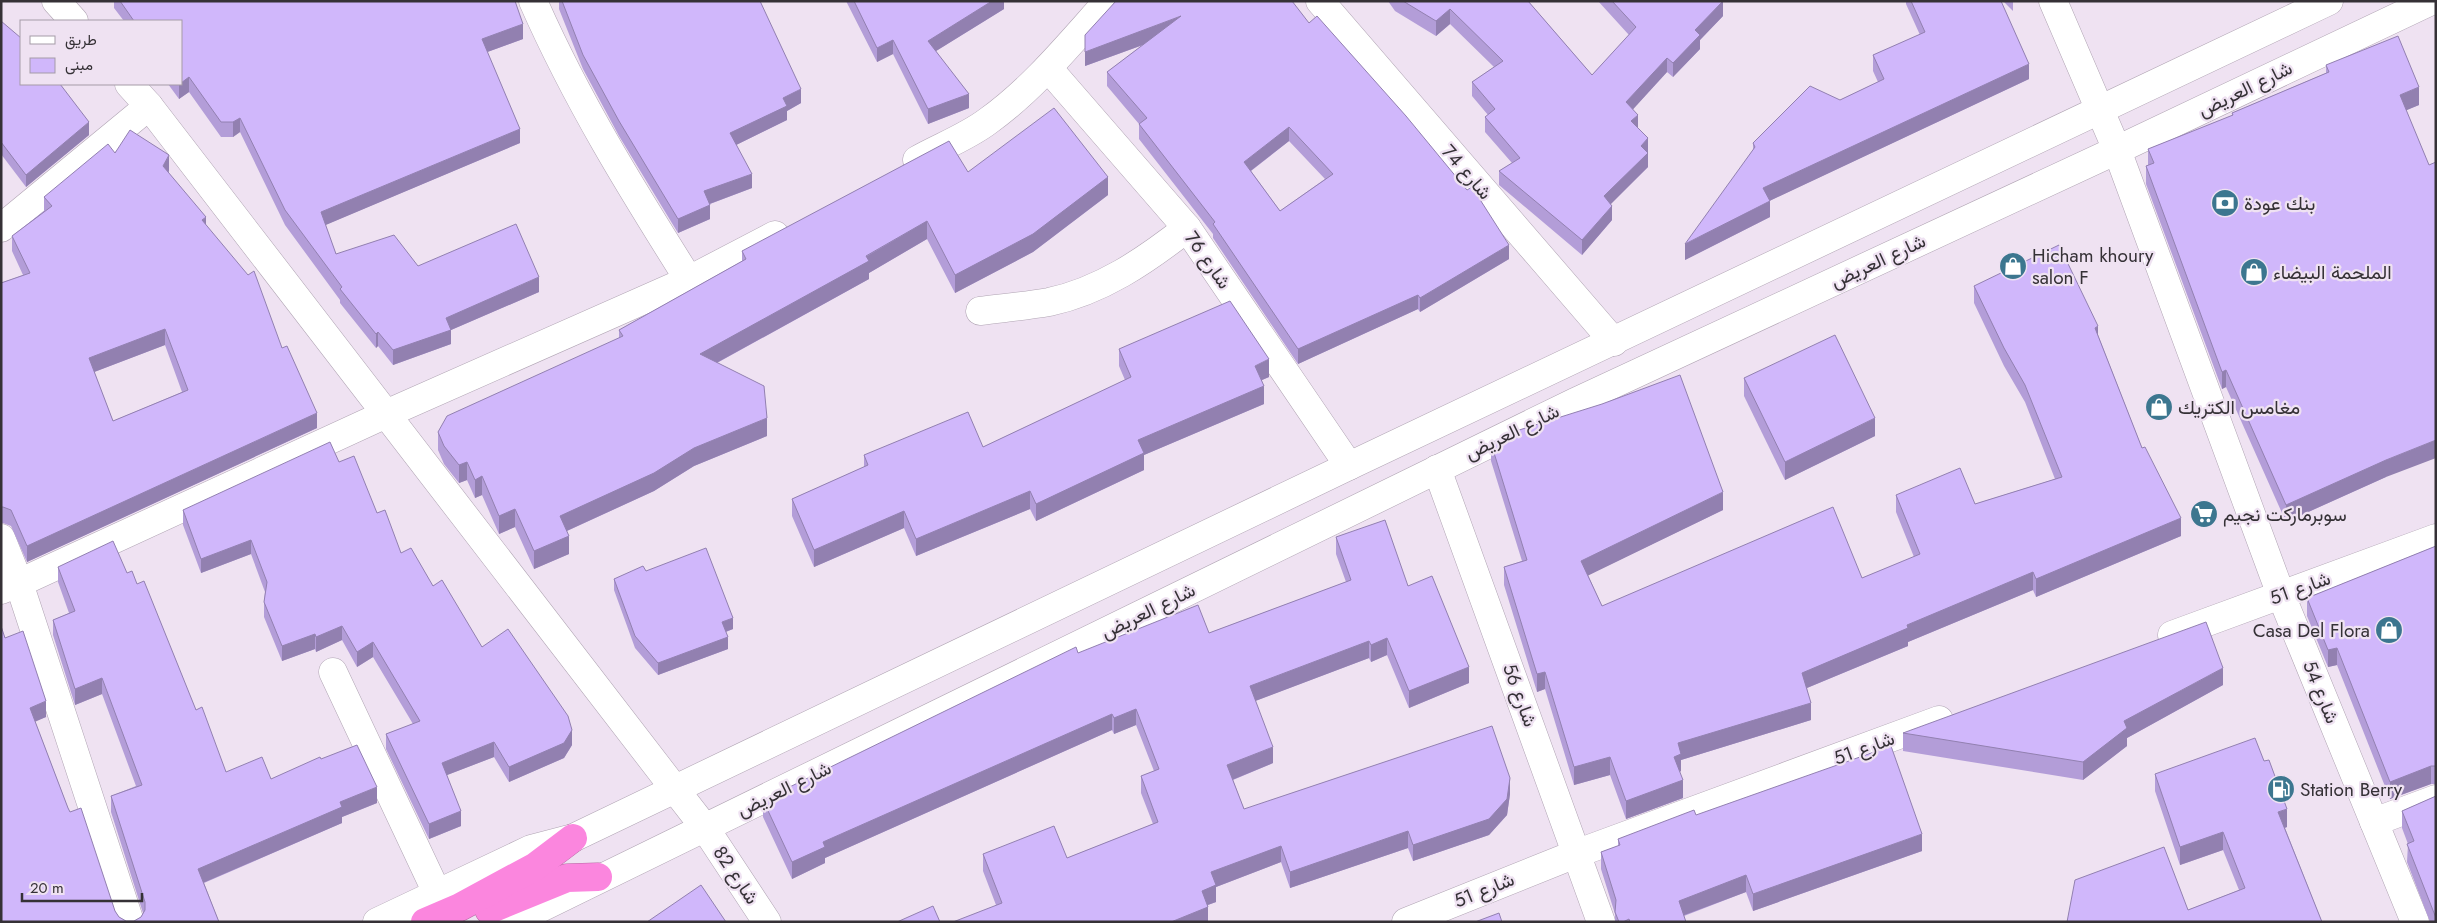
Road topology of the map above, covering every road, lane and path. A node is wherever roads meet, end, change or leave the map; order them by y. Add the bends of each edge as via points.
1 (56, 1) edge
2 (533, 1) edge
3 (1108, 1) edge
4 (1320, 1) edge
5 (2053, 1) edge
6 (2329, 1) edge
7 (2431, 1) edge
8 (73, 20) edge
9 (1048, 68) junction
10 (130, 85) edge
11 (149, 106) junction
12 (2101, 111) junction
13 (2117, 150) junction
14 (899, 169) edge
15 (794, 225) edge
16 (1, 228) edge
17 (1187, 228) junction
18 (689, 280) junction
19 (980, 311) dead end
20 (1614, 342) junction
21 (386, 414) junction
22 (1349, 466) junction
23 (1438, 469) junction
24 (1, 538) edge
25 (2436, 538) edge
26 (10, 586) edge
27 (2281, 595) junction
28 (2150, 643) edge
29 (333, 672) dead end
30 (1962, 712) edge
31 (674, 788) junction
32 (2436, 799) edge
33 (2374, 822) junction
34 (705, 828) junction
35 (573, 838) joint
36 (1578, 853) junction
37 (598, 877) junction
38 (460, 909) edge
39 (130, 922) edge
40 (377, 922) edge
41 (425, 922) edge
42 (512, 922) edge
43 (767, 922) edge
44 (1406, 922) edge
45 (1601, 922) edge
46 (2415, 922) edge

1 - 8 street
2 - 18 street via 579,98
3 - 9 street
4 - 20 street, شارع 74
5 - 12 street, شارع 54
6 - 12 street, شارع العريض
7 - 13 street, شارع العريض
9 - 14 street via 987,122
9 - 17 street, شارع 76
10 - 11 street, شارع 82
11 - 16 street
11 - 21 street, شارع 82
12 - 13 street, شارع 54
12 - 20 street, شارع العريض
13 - 23 street, شارع العريض
13 - 27 street, شارع 54
15 - 18 street
17 - 19 street via 1145,261 1106,282 1050,302
17 - 22 street, شارع 76
18 - 21 street
20 - 22 street, شارع العريض
21 - 26 street
21 - 31 street, شارع 82
22 - 31 street, شارع العريض
23 - 34 street, شارع العريض
23 - 36 street, شارع 56
24 - 26 street
25 - 27 street, شارع 51
26 - 39 street
27 - 28 street, شارع 51
27 - 33 street, شارع 54
29 - 38 street
30 - 36 street, شارع 51
31 - 34 street, شارع 82
31 - 35 street, شارع العريض
32 - 33 street
33 - 46 street, شارع 54
34 - 37 street, شارع العريض
34 - 43 street, شارع 82
35 - 38 highway via 536,866
36 - 44 street, شارع 51
36 - 45 street, شارع 56
37 - 38 highway via 567,878
37 - 42 street, شارع العريض
38 - 40 street
38 - 41 highway

